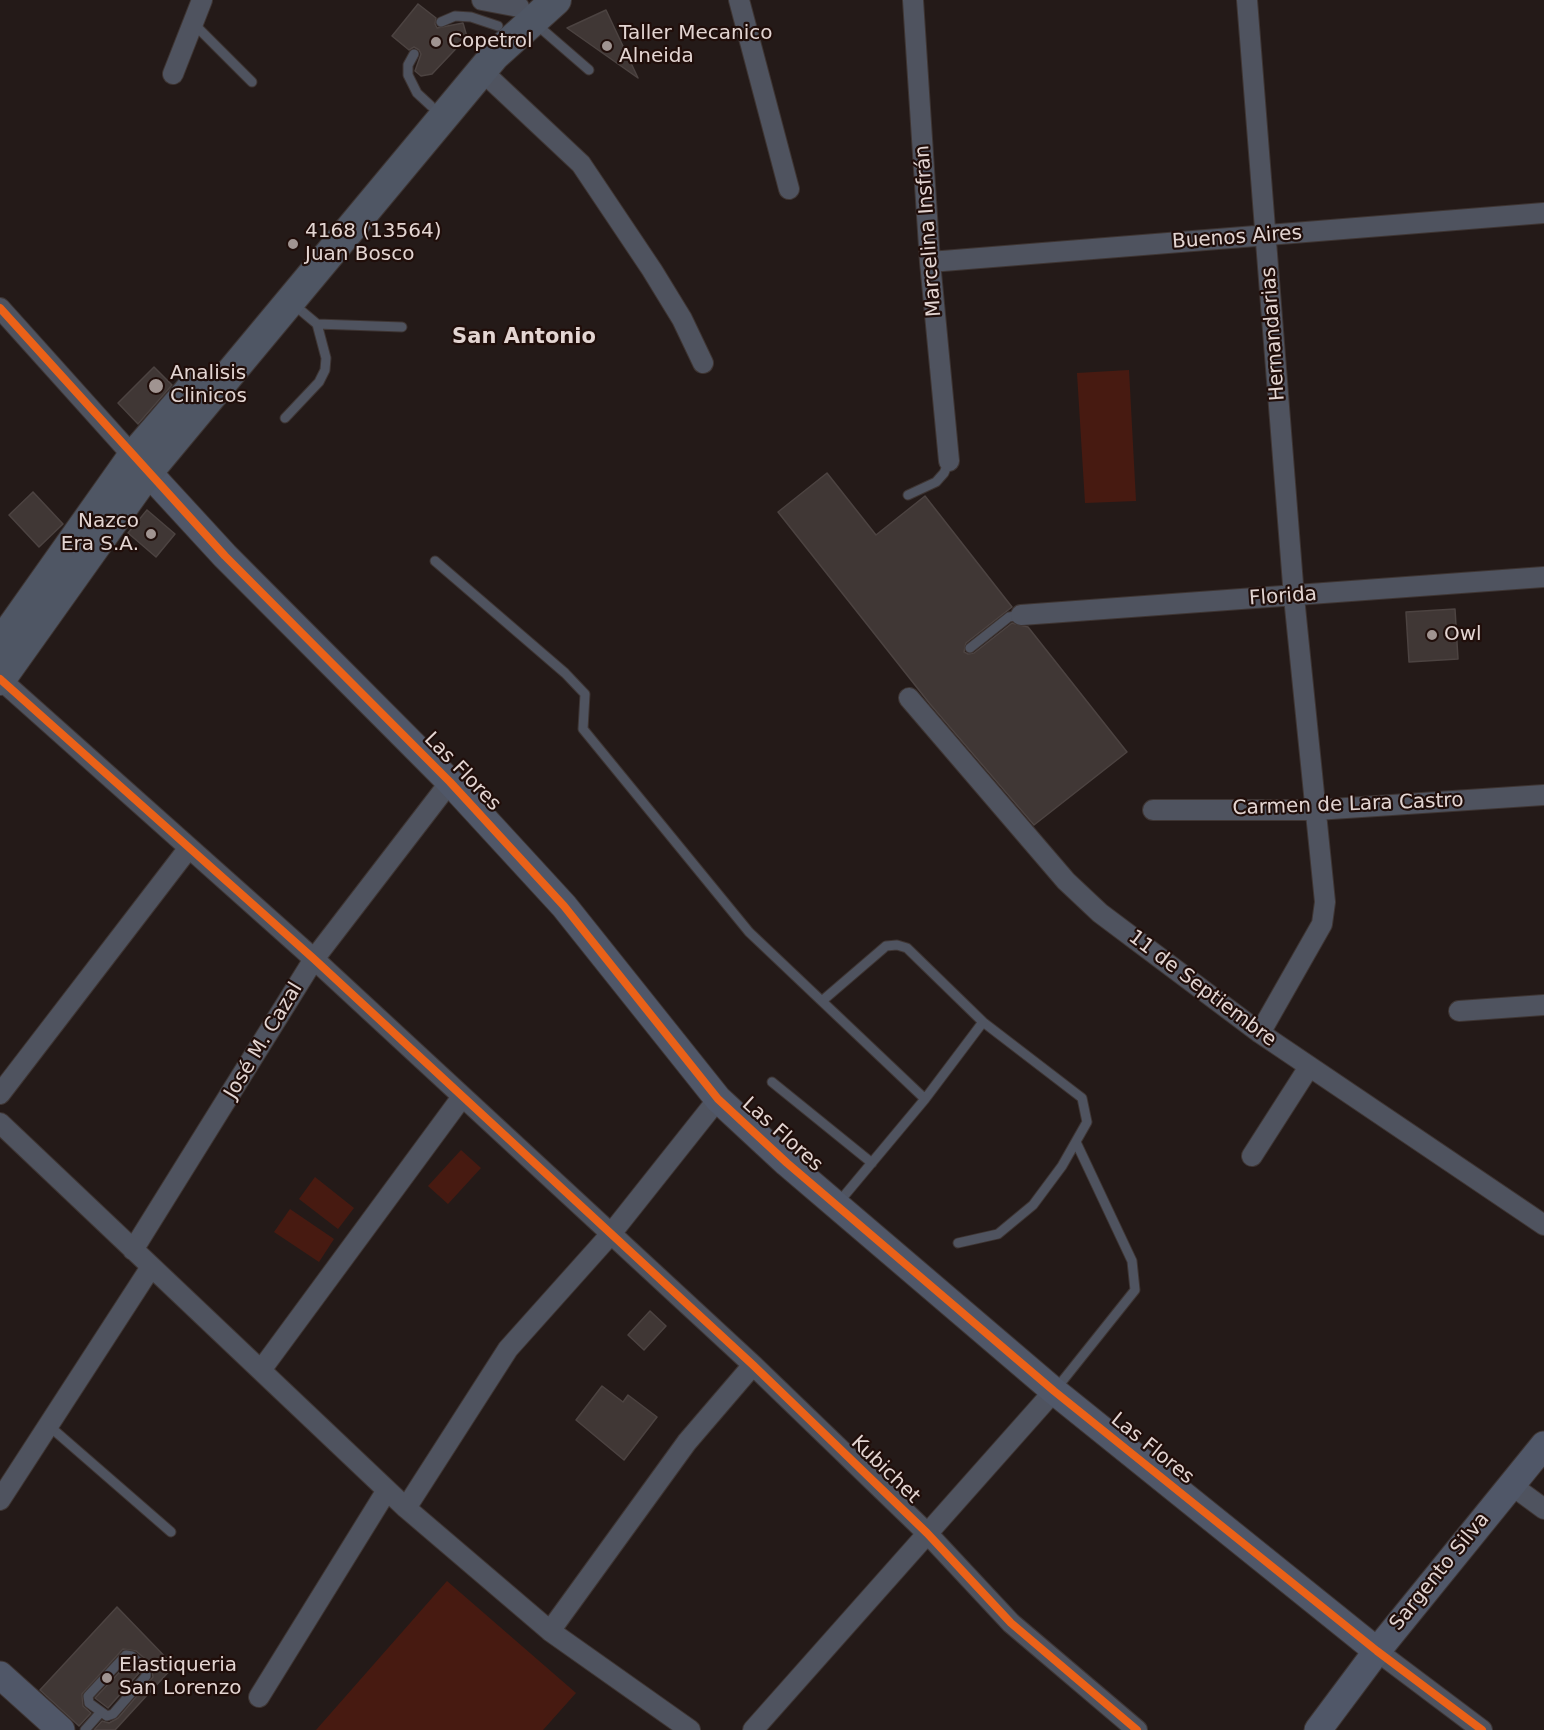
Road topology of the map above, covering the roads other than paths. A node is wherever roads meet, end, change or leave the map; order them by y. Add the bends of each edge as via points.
1 (202, 0) edge
2 (482, 0) edge
3 (556, 0) edge
4 (738, 0) edge
5 (913, 0) edge
6 (1246, 0) edge
7 (511, 14) edge
8 (441, 22) dead end
9 (193, 23) junction
10 (414, 54) dead end
11 (589, 70) dead end
12 (482, 71) junction
13 (172, 74) dead end
14 (252, 82) dead end
15 (431, 106) junction
16 (789, 189) dead end
17 (1544, 213) edge
18 (1266, 236) junction
19 (930, 261) junction
20 (291, 301) junction
21 (2, 316) edge
22 (317, 324) junction
23 (402, 327) dead end
24 (703, 363) dead end
25 (285, 418) dead end
26 (949, 461) joint
27 (141, 464) junction
28 (908, 495) dead end
29 (435, 561) dead end
30 (1544, 577) edge
31 (1294, 597) junction
32 (1021, 615) joint
33 (0, 644) edge
34 (970, 648) dead end
35 (0, 679) edge
36 (909, 699) dead end
37 (450, 782) junction
38 (1544, 795) edge
39 (1153, 810) dead end
40 (1316, 810) junction
41 (188, 849) junction
42 (314, 959) junction
43 (822, 1001) junction
44 (1544, 1005) edge
45 (1459, 1011) dead end
46 (983, 1022) junction
47 (1260, 1033) junction
48 (1310, 1067) junction
49 (772, 1082) dead end
50 (0, 1094) edge
51 (462, 1098) junction
52 (718, 1099) junction
53 (925, 1099) junction
54 (0, 1123) edge
55 (1076, 1142) junction
56 (1252, 1156) dead end
57 (872, 1163) junction
58 (837, 1204) junction
59 (1544, 1226) edge
60 (610, 1235) junction
61 (957, 1243) dead end
62 (133, 1250) junction
63 (151, 1268) junction
64 (753, 1365) junction
65 (261, 1370) junction
66 (1054, 1391) junction
67 (47, 1424) junction
68 (1544, 1445) edge
69 (1510, 1484) junction
70 (387, 1490) junction
71 (0, 1500) edge
72 (406, 1508) junction
73 (1544, 1509) edge
74 (171, 1532) dead end
75 (927, 1533) junction
76 (550, 1631) junction
77 (1377, 1651) junction
78 (0, 1675) edge
79 (259, 1697) dead end
80 (100, 1713) junction
81 (61, 1730) edge
82 (85, 1730) edge
83 (690, 1730) edge
84 (753, 1730) edge
85 (1137, 1730) edge
86 (1318, 1730) edge
87 (1482, 1730) edge

1 - 9 street
2 - 7 street
2 - 7 lane
3 - 7 main road
4 - 16 street
5 - 19 street, Marcelina Insfrán
6 - 18 street, Hernandarias
7 - 8 lane via 455,15
7 - 11 lane
7 - 12 main road via 495,55
7 - 15 main road
9 - 13 street
9 - 14 lane
10 - 15 lane via 408,75 417,93
12 - 20 main road
12 - 24 street via 581,164 652,270
15 - 27 main road
17 - 18 street, Buenos Aires
18 - 19 street, Buenos Aires
18 - 31 street, Hernandarias
19 - 26 street, Marcelina Insfrán
20 - 22 lane
20 - 27 main road
21 - 27 street
22 - 23 lane
22 - 25 lane via 326,370 320,382
26 - 28 lane via 936,482
27 - 33 main road
27 - 35 main road
27 - 37 street, Las Flores via 225,556
29 - 43 lane via 585,694 583,729 749,932
30 - 31 street, Florida
31 - 32 street, Florida
31 - 40 street, Hernandarias
32 - 34 lane via 1009,617
35 - 41 street, Kubichet
36 - 47 street, 11 de Septiembre via 1066,881 1100,913
37 - 42 street, José M. Cazal
37 - 52 street, Las Flores via 564,906
38 - 40 street, Carmen de Lara Castro
39 - 40 street, Carmen de Lara Castro
40 - 47 street, Hernandarias via 1325,902 1322,924
41 - 42 street, Kubichet
41 - 50 street
42 - 51 street, Kubichet
42 - 62 street, José M. Cazal
43 - 46 lane via 886,946 897,945 907,948
43 - 53 lane
44 - 45 street
46 - 53 lane
46 - 55 lane via 1082,1098 1087,1122
47 - 48 street, 11 de Septiembre
48 - 56 street
48 - 59 street, 11 de Septiembre
49 - 57 lane
51 - 60 street, Kubichet
51 - 65 street
52 - 58 street, Las Flores
52 - 60 street
53 - 57 lane
54 - 62 street
55 - 61 lane via 1033,1205 998,1234
55 - 66 lane via 1132,1261 1135,1290
57 - 58 lane
58 - 66 street, Las Flores
60 - 64 street, Kubichet
60 - 72 street via 508,1349
62 - 63 street
63 - 65 street
63 - 67 street
64 - 75 street, Kubichet
64 - 76 street via 687,1442
65 - 70 street
66 - 75 street
66 - 77 street, Las Flores
67 - 71 street
67 - 74 lane
68 - 69 street, Sargento Silva
69 - 73 street
69 - 77 street, Sargento Silva
70 - 72 street
70 - 79 street
72 - 76 street
75 - 84 street
75 - 85 street, Kubichet via 1011,1623
76 - 83 street
77 - 86 street, Sargento Silva
77 - 87 street, Las Flores
78 - 81 street
80 - 80 lane via 89,1703 88,1696 126,1655 132,1656 146,1669 146,1676 113,1714
80 - 82 lane

